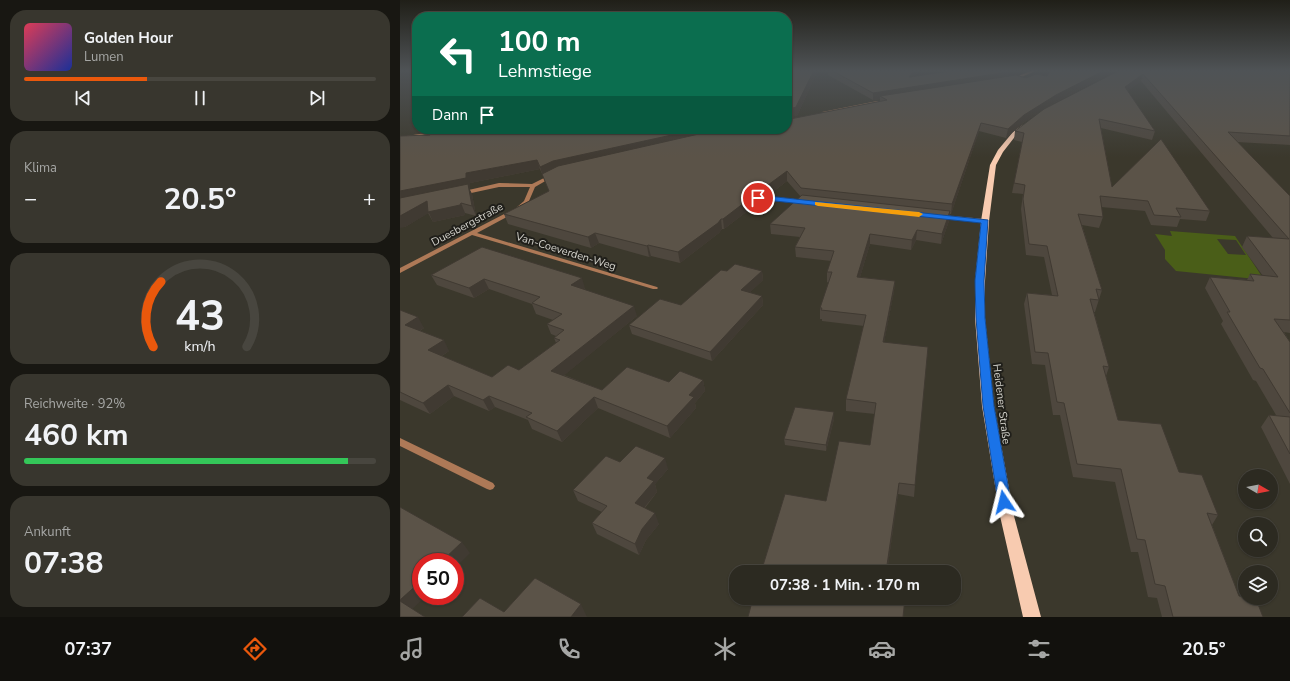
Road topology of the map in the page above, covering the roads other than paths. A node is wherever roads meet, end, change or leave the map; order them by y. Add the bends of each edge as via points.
1 (880, 102) edge
2 (821, 113) edge
3 (1037, 117) edge
4 (425, 134) edge
5 (400, 138) edge
6 (558, 173) edge
7 (533, 186) junction
8 (454, 195) edge
9 (758, 198) edge
10 (813, 203) edge
11 (938, 216) edge
12 (985, 221) junction
13 (471, 233) junction
14 (400, 271) edge
15 (655, 288) dead end
16 (400, 442) edge
17 (490, 486) dead end
18 (1032, 617) edge

1 - 2 street
3 - 12 main road, Heidener Straße via 1015,133 1000,151 993,165
4 - 5 street
6 - 7 street, Duesbergstraße
7 - 8 street, Duesbergstraße via 499,185
7 - 13 street, Duesbergstraße via 525,204
9 - 10 street
11 - 12 street
12 - 18 main road, Heidener Straße via 980,318 988,406 1007,516
13 - 14 street, Duesbergstraße
13 - 15 street, Van-Coeverden-Weg
16 - 17 street

